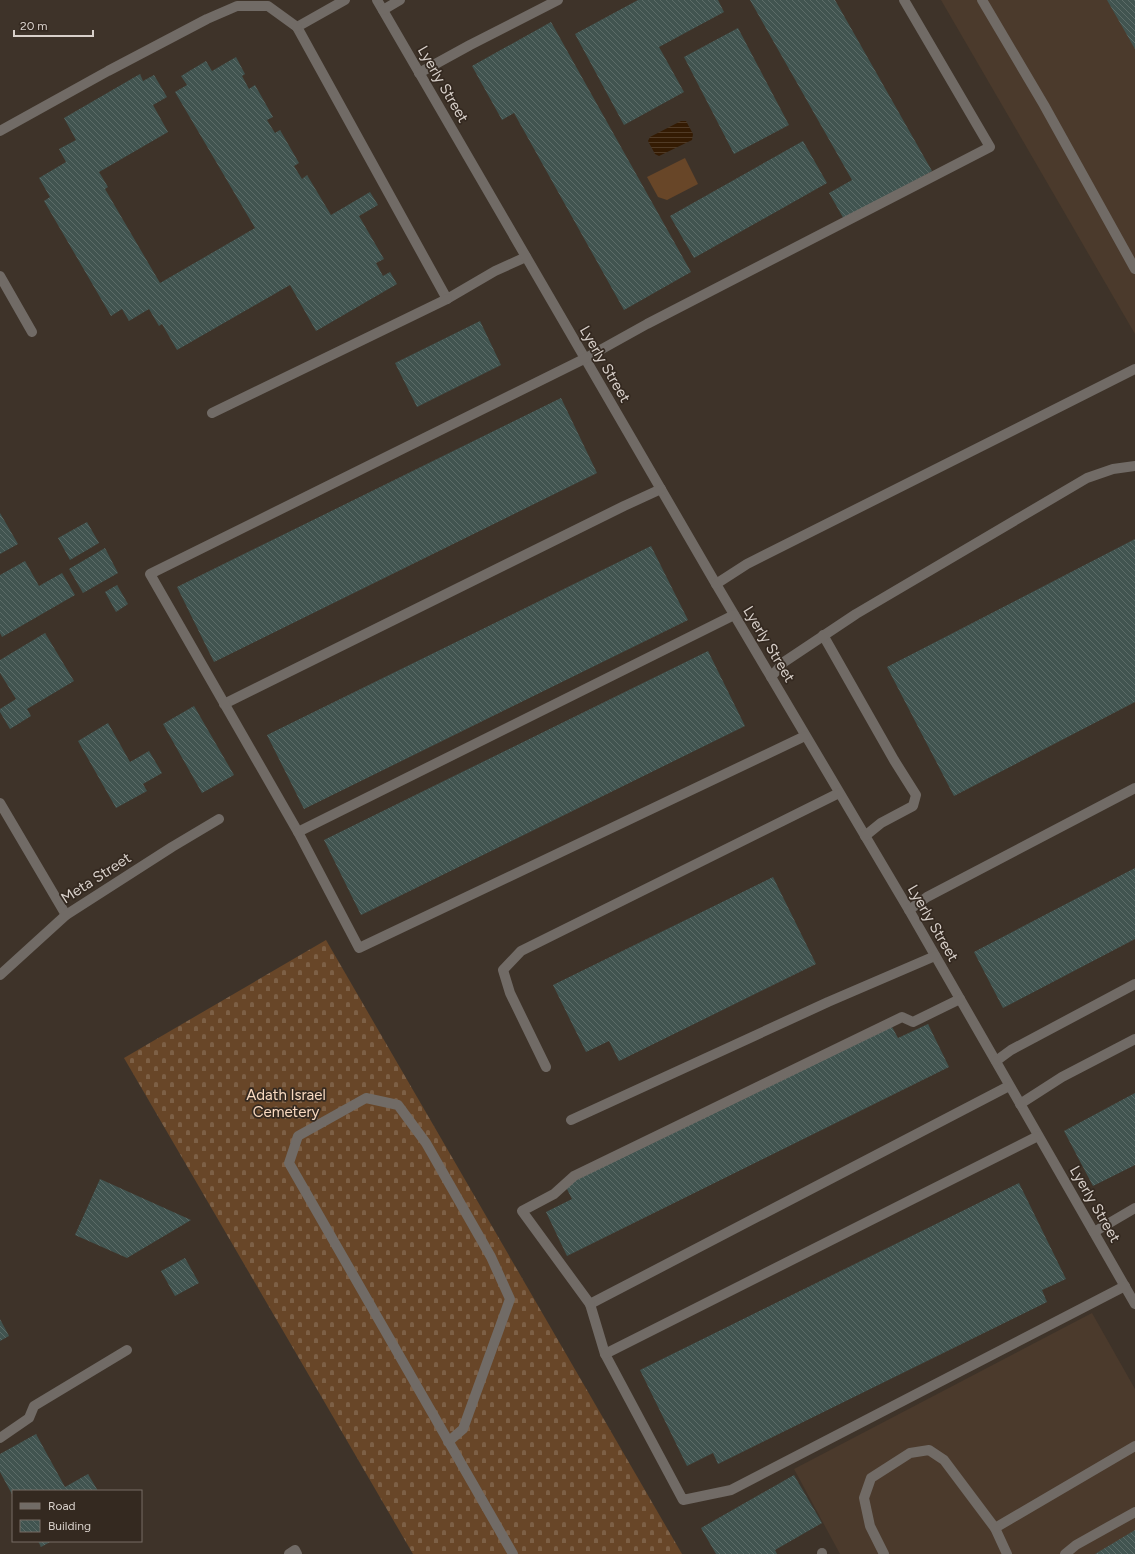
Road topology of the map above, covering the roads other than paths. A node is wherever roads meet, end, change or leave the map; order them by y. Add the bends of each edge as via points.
1 (345, 0) edge
2 (377, 0) edge
3 (400, 0) edge
4 (558, 0) edge
5 (904, 0) edge
6 (982, 0) edge
7 (383, 10) junction
8 (297, 27) junction
9 (419, 73) junction
10 (0, 131) edge
11 (526, 257) junction
12 (1135, 269) edge
13 (0, 276) edge
14 (447, 299) junction
15 (32, 332) dead end
16 (584, 359) junction
17 (1135, 369) edge
18 (212, 413) dead end
19 (1135, 466) edge
20 (661, 489) junction
21 (716, 584) junction
22 (734, 615) junction
23 (823, 636) junction
24 (771, 677) junction
25 (224, 704) junction
26 (805, 736) junction
27 (1135, 788) edge
28 (839, 793) junction
29 (0, 802) edge
30 (219, 819) dead end
31 (298, 832) junction
32 (865, 836) junction
33 (908, 910) junction
34 (66, 915) junction
35 (935, 956) junction
36 (0, 975) edge
37 (1135, 984) edge
38 (960, 999) junction
39 (1135, 1039) edge
40 (996, 1061) junction
41 (546, 1067) dead end
42 (1009, 1086) junction
43 (1020, 1104) junction
44 (571, 1120) dead end
45 (1038, 1136) junction
46 (1135, 1208) edge
47 (1094, 1232) junction
48 (1125, 1286) junction
49 (590, 1304) junction
50 (1135, 1304) edge
51 (127, 1350) dead end
52 (605, 1354) junction
53 (0, 1438) edge
54 (448, 1442) junction
55 (1135, 1446) edge
56 (1135, 1512) edge
57 (995, 1528) junction
58 (289, 1554) edge
59 (297, 1554) edge
60 (512, 1554) edge
61 (884, 1554) edge
62 (1007, 1554) edge
63 (1065, 1554) edge

1 - 8 street
2 - 7 street, Lyerly Street
3 - 7 street
4 - 9 street
5 - 16 street via 990,147
6 - 12 street
7 - 9 street, Lyerly Street
8 - 10 street via 268,6 237,6 207,19
8 - 14 street
9 - 11 street, Lyerly Street
11 - 14 street
11 - 16 street, Lyerly Street
13 - 15 street
14 - 18 street
16 - 20 street, Lyerly Street
16 - 25 street via 150,574
17 - 21 street via 747,564
19 - 23 street via 1113,469 1087,478
20 - 21 street, Lyerly Street
20 - 25 street
21 - 22 street, Lyerly Street
22 - 24 street, Lyerly Street
22 - 31 street
23 - 24 street via 784,662
23 - 32 street via 916,795 913,806 881,823
24 - 26 street, Lyerly Street
25 - 31 street
26 - 28 street, Lyerly Street
26 - 31 street via 359,948
27 - 33 street via 927,897
28 - 32 street, Lyerly Street
28 - 41 street via 521,951 503,970 510,993
29 - 34 street
30 - 34 street, Meta Street
32 - 33 street, Lyerly Street
33 - 35 street, Lyerly Street
34 - 36 street, Meta Street
35 - 38 street, Lyerly Street
35 - 44 street via 828,1002
37 - 40 street via 1011,1050
38 - 40 street, Lyerly Street
38 - 49 street via 913,1022 902,1017 581,1172 554,1194 522,1211
39 - 43 street
40 - 42 street, Lyerly Street
42 - 43 street, Lyerly Street
42 - 49 street
43 - 45 street, Lyerly Street
45 - 47 street, Lyerly Street
45 - 52 street
46 - 47 street
47 - 48 street, Lyerly Street
48 - 50 street, Lyerly Street
48 - 52 street via 731,1490 683,1500
49 - 52 street
51 - 53 street via 34,1406 29,1418
54 - 54 street via 289,1163 298,1136 366,1098 398,1104 426,1142 492,1257 510,1299 463,1429
54 - 60 street
55 - 57 street
56 - 63 street via 1076,1545
57 - 61 street via 944,1460 929,1450 910,1453 871,1478 864,1498 870,1526
57 - 62 street
58 - 59 street via 295,1550

